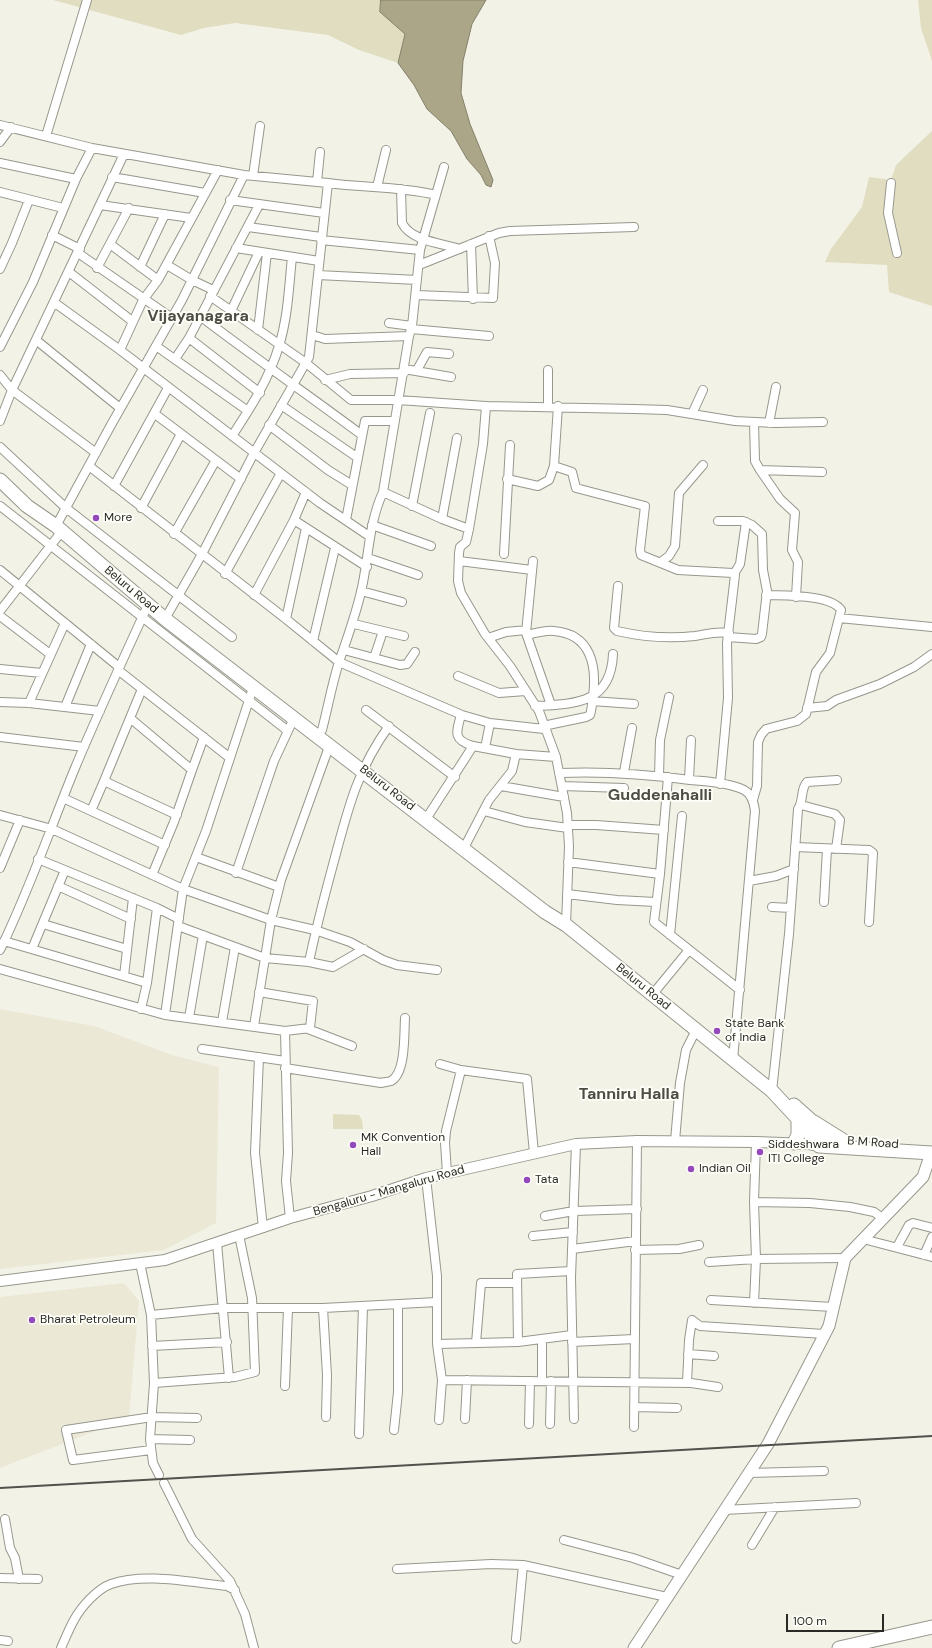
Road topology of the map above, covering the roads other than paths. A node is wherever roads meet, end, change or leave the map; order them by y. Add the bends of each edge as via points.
1 (87, 0) edge
2 (0, 125) edge
3 (260, 126) dead end
4 (11, 127) junction
5 (46, 136) junction
6 (0, 142) edge
7 (92, 148) junction
8 (386, 150) dead end
9 (320, 152) dead end
10 (124, 154) junction
11 (0, 163) edge
12 (444, 167) dead end
13 (218, 170) junction
14 (244, 175) junction
15 (253, 176) junction
16 (112, 177) junction
17 (76, 179) junction
18 (317, 182) junction
19 (328, 183) junction
20 (891, 183) dead end
21 (377, 188) junction
22 (401, 189) junction
23 (0, 192) edge
24 (205, 193) junction
25 (436, 195) junction
26 (29, 200) junction
27 (230, 200) junction
28 (100, 205) junction
29 (260, 205) junction
30 (64, 208) junction
31 (129, 208) junction
32 (324, 213) junction
33 (165, 214) junction
34 (191, 218) junction
35 (248, 227) junction
36 (634, 227) dead end
37 (52, 235) junction
38 (489, 236) junction
39 (423, 238) junction
40 (321, 239) junction
41 (110, 244) junction
42 (471, 244) junction
43 (236, 248) junction
44 (460, 248) junction
45 (420, 250) junction
46 (79, 251) junction
47 (263, 253) junction
48 (897, 253) dead end
49 (292, 257) junction
50 (319, 261) junction
51 (167, 265) junction
52 (419, 265) junction
53 (140, 267) junction
54 (97, 268) junction
55 (0, 269) edge
56 (69, 272) junction
57 (318, 275) junction
58 (158, 280) junction
59 (192, 280) junction
60 (417, 280) junction
61 (212, 293) junction
62 (416, 296) junction
63 (473, 298) junction
64 (143, 300) junction
65 (55, 303) junction
66 (231, 311) junction
67 (200, 316) junction
68 (172, 318) junction
69 (132, 321) junction
70 (389, 323) dead end
71 (258, 330) junction
72 (410, 330) junction
73 (312, 335) junction
74 (489, 336) dead end
75 (189, 338) junction
76 (36, 340) junction
77 (279, 345) junction
78 (156, 346) junction
79 (0, 347) edge
80 (120, 350) junction
81 (449, 354) dead end
82 (175, 359) junction
83 (306, 364) junction
84 (143, 369) junction
85 (270, 370) junction
86 (417, 370) junction
87 (548, 370) dead end
88 (404, 371) junction
89 (0, 375) edge
90 (452, 376) dead end
91 (325, 380) junction
92 (293, 383) junction
93 (776, 387) dead end
94 (168, 388) junction
95 (12, 390) junction
96 (703, 390) dead end
97 (260, 393) junction
98 (398, 400) junction
99 (281, 405) junction
100 (486, 406) junction
101 (548, 406) junction
102 (558, 406) junction
103 (120, 408) junction
104 (248, 411) junction
105 (430, 413) dead end
106 (155, 414) junction
107 (692, 414) junction
108 (0, 421) edge
109 (395, 421) junction
110 (754, 422) junction
111 (823, 422) dead end
112 (769, 423) junction
113 (269, 426) junction
114 (181, 434) junction
115 (362, 435) junction
116 (232, 436) junction
117 (457, 438) dead end
118 (510, 446) dead end
119 (0, 447) edge
120 (96, 453) junction
121 (254, 453) junction
122 (358, 458) junction
123 (216, 460) junction
124 (703, 465) dead end
125 (88, 466) junction
126 (554, 466) junction
127 (760, 470) junction
128 (822, 472) dead end
129 (280, 473) junction
130 (241, 479) junction
131 (507, 479) junction
132 (0, 480) edge
133 (352, 484) junction
134 (114, 486) junction
135 (306, 492) junction
136 (383, 492) junction
137 (0, 506) edge
138 (412, 506) junction
139 (66, 508) junction
140 (141, 508) junction
141 (442, 519) junction
142 (294, 520) junction
143 (346, 520) junction
144 (718, 521) dead end
145 (746, 522) junction
146 (372, 525) junction
147 (306, 528) junction
148 (59, 529) junction
149 (469, 529) junction
150 (174, 534) junction
151 (369, 536) junction
152 (431, 546) dead end
153 (50, 547) junction
154 (335, 548) junction
155 (202, 554) junction
156 (504, 554) dead end
157 (459, 561) junction
158 (661, 562) junction
159 (367, 563) junction
160 (0, 570) edge
161 (226, 574) junction
162 (734, 574) junction
163 (418, 575) dead end
164 (19, 586) junction
165 (618, 586) dead end
166 (361, 591) junction
167 (254, 595) junction
168 (766, 595) junction
169 (178, 596) junction
170 (796, 597) junction
171 (402, 602) dead end
172 (148, 605) junction
173 (0, 611) edge
174 (0, 616) edge
175 (142, 617) junction
176 (165, 618) junction
177 (839, 618) junction
178 (286, 619) junction
179 (65, 623) junction
180 (354, 624) junction
181 (932, 627) edge
182 (383, 631) junction
183 (526, 632) junction
184 (729, 635) junction
185 (404, 636) dead end
186 (232, 637) dead end
187 (488, 638) junction
188 (313, 641) junction
189 (90, 644) junction
190 (344, 650) junction
191 (415, 652) dead end
192 (50, 654) junction
193 (613, 654) dead end
194 (932, 654) edge
195 (374, 658) junction
196 (339, 662) junction
197 (0, 668) edge
198 (118, 668) junction
199 (42, 673) junction
200 (458, 676) dead end
201 (253, 688) junction
202 (142, 689) junction
203 (526, 691) junction
204 (669, 697) dead end
205 (593, 698) junction
206 (249, 701) junction
207 (0, 702) edge
208 (29, 703) junction
209 (634, 704) dead end
210 (551, 705) junction
211 (535, 706) junction
212 (64, 707) junction
213 (807, 708) junction
214 (366, 710) dead end
215 (100, 711) junction
216 (461, 715) junction
217 (130, 718) junction
218 (294, 718) junction
219 (490, 723) junction
220 (388, 726) junction
221 (544, 727) junction
222 (632, 728) dead end
223 (288, 731) junction
224 (318, 735) junction
225 (0, 737) edge
226 (204, 737) junction
227 (691, 740) dead end
228 (330, 744) junction
229 (473, 746) junction
230 (84, 747) junction
231 (486, 748) junction
232 (516, 754) junction
233 (556, 757) junction
234 (230, 758) junction
235 (362, 769) junction
236 (192, 770) junction
237 (624, 772) junction
238 (559, 773) junction
239 (659, 776) junction
240 (455, 777) junction
241 (668, 777) junction
242 (689, 779) junction
243 (837, 780) dead end
244 (104, 781) junction
245 (720, 784) junction
246 (502, 786) junction
247 (562, 786) junction
248 (624, 788) dead end
249 (564, 797) junction
250 (64, 798) junction
251 (753, 800) junction
252 (801, 805) junction
253 (91, 811) junction
254 (484, 811) junction
255 (0, 815) edge
256 (177, 815) junction
257 (682, 816) dead end
258 (426, 819) junction
259 (20, 820) junction
260 (568, 826) junction
261 (52, 829) junction
262 (664, 830) junction
263 (165, 845) junction
264 (464, 848) junction
265 (795, 848) junction
266 (827, 849) junction
267 (836, 849) junction
268 (196, 857) junction
269 (38, 859) junction
270 (568, 862) junction
271 (0, 868) edge
272 (794, 869) junction
273 (65, 870) junction
274 (236, 873) junction
275 (660, 874) junction
276 (152, 875) junction
277 (750, 881) junction
278 (58, 886) junction
279 (279, 887) junction
280 (183, 889) junction
281 (567, 894) junction
282 (133, 898) junction
283 (656, 902) junction
284 (824, 902) dead end
285 (772, 907) dead end
286 (157, 908) junction
287 (791, 908) junction
288 (131, 919) junction
289 (271, 920) junction
290 (179, 922) junction
291 (869, 922) dead end
292 (43, 924) junction
293 (566, 925) junction
294 (315, 930) junction
295 (203, 935) junction
296 (670, 935) junction
297 (4, 941) junction
298 (236, 947) junction
299 (127, 948) junction
300 (32, 949) junction
301 (364, 949) junction
302 (0, 950) edge
303 (689, 950) junction
304 (264, 958) junction
305 (309, 962) junction
306 (0, 969) edge
307 (438, 970) dead end
308 (124, 976) junction
309 (147, 983) junction
310 (740, 990) junction
311 (259, 992) junction
312 (652, 995) junction
313 (141, 1009) junction
314 (165, 1015) junction
315 (189, 1018) junction
316 (405, 1018) dead end
317 (222, 1022) junction
318 (254, 1026) junction
319 (308, 1029) junction
320 (696, 1030) junction
321 (285, 1031) junction
322 (352, 1046) dead end
323 (202, 1049) dead end
324 (258, 1058) junction
325 (733, 1060) junction
326 (440, 1064) dead end
327 (285, 1065) junction
328 (461, 1070) junction
329 (774, 1093) junction
330 (798, 1119) junction
331 (813, 1122) junction
332 (638, 1141) junction
333 (675, 1141) junction
334 (756, 1142) junction
335 (846, 1142) junction
336 (794, 1143) junction
337 (818, 1143) junction
338 (576, 1144) junction
339 (932, 1151) edge
340 (534, 1153) junction
341 (447, 1173) junction
342 (426, 1178) junction
343 (754, 1202) junction
344 (637, 1209) junction
345 (574, 1210) junction
346 (545, 1216) dead end
347 (290, 1218) junction
348 (884, 1219) junction
349 (263, 1228) junction
350 (932, 1228) edge
351 (573, 1232) junction
352 (239, 1235) junction
353 (533, 1236) dead end
354 (932, 1237) edge
355 (863, 1240) junction
356 (636, 1241) junction
357 (217, 1243) junction
358 (699, 1245) dead end
359 (897, 1247) junction
360 (572, 1249) junction
361 (635, 1250) junction
362 (928, 1256) edge
363 (845, 1258) junction
364 (756, 1260) junction
365 (710, 1262) dead end
366 (140, 1264) junction
367 (571, 1271) junction
368 (0, 1281) edge
369 (517, 1283) junction
370 (711, 1300) dead end
371 (437, 1302) junction
372 (754, 1302) junction
373 (398, 1304) junction
374 (363, 1306) junction
375 (252, 1307) junction
376 (833, 1307) junction
377 (223, 1308) junction
378 (288, 1308) junction
379 (323, 1308) junction
380 (151, 1315) junction
381 (824, 1334) junction
382 (542, 1339) junction
383 (572, 1339) junction
384 (634, 1339) junction
385 (227, 1342) junction
386 (518, 1342) junction
387 (476, 1343) junction
388 (437, 1344) junction
389 (152, 1346) junction
390 (688, 1354) junction
391 (714, 1356) dead end
392 (229, 1378) junction
393 (442, 1380) junction
394 (467, 1380) junction
395 (530, 1381) junction
396 (546, 1381) junction
397 (573, 1381) junction
398 (154, 1383) junction
399 (634, 1383) junction
400 (687, 1383) junction
401 (285, 1386) dead end
402 (718, 1386) dead end
403 (634, 1407) junction
404 (677, 1408) dead end
405 (152, 1416) junction
406 (326, 1417) dead end
407 (197, 1418) dead end
408 (465, 1419) dead end
409 (439, 1420) dead end
410 (574, 1420) dead end
411 (529, 1424) dead end
412 (550, 1424) dead end
413 (634, 1427) dead end
414 (394, 1430) dead end
415 (359, 1434) dead end
416 (150, 1439) junction
417 (190, 1440) dead end
418 (151, 1450) junction
419 (824, 1471) dead end
420 (749, 1473) junction
421 (159, 1475) dead end
422 (164, 1483) dead end
423 (856, 1503) dead end
424 (775, 1507) junction
425 (724, 1510) junction
426 (5, 1519) dead end
427 (564, 1540) dead end
428 (752, 1545) dead end
429 (0, 1546) edge
430 (10, 1548) junction
431 (522, 1565) junction
432 (396, 1569) dead end
433 (682, 1575) junction
434 (0, 1578) edge
435 (19, 1579) junction
436 (38, 1579) dead end
437 (234, 1590) junction
438 (667, 1597) junction
439 (932, 1627) edge
440 (516, 1639) dead end
441 (61, 1648) edge
442 (254, 1648) edge
443 (634, 1648) edge
444 (839, 1648) edge

1 - 5 street
2 - 4 street
3 - 15 street
4 - 5 street
4 - 6 street
5 - 7 street
7 - 10 street
7 - 17 street
8 - 21 street
9 - 18 street
10 - 13 street
10 - 16 street
11 - 17 street
12 - 25 street
13 - 14 street
13 - 24 street
14 - 15 street
14 - 27 street
15 - 18 street
16 - 24 street
16 - 28 street
17 - 30 street
18 - 19 street
19 - 21 street
19 - 32 street
20 - 48 street via 888,212
21 - 22 street
22 - 25 street
22 - 39 street via 402,223 413,235
23 - 26 street
24 - 34 street
25 - 39 street
26 - 30 street
26 - 55 street
27 - 29 street
27 - 59 street
28 - 31 street
28 - 46 street
29 - 32 street
29 - 35 street
30 - 37 street
31 - 33 street
31 - 41 street
32 - 40 street
33 - 34 street
33 - 53 street
34 - 51 street
35 - 40 street
35 - 43 street
36 - 38 street via 510,231
37 - 46 street
37 - 79 street via 33,282
38 - 42 street
38 - 63 street via 495,263 494,296 490,299
39 - 44 street
39 - 45 street
40 - 45 street
40 - 50 street
41 - 53 street
41 - 54 street
42 - 44 street
42 - 63 street
43 - 47 street
43 - 61 street
44 - 52 street
45 - 52 street
46 - 54 street
46 - 56 street
47 - 49 street
47 - 66 street
47 - 71 street
49 - 50 street
49 - 77 street
50 - 57 street
51 - 58 street
51 - 59 street
52 - 60 street
53 - 58 street
54 - 64 street
56 - 65 street
56 - 69 street
57 - 60 street
57 - 73 street
58 - 64 street
59 - 61 street
59 - 68 street
60 - 62 street
61 - 66 street
61 - 67 street
62 - 63 street
62 - 72 street
64 - 68 street
64 - 69 street
65 - 76 street
65 - 80 street
66 - 71 street
67 - 75 street
67 - 85 street
68 - 78 street
69 - 80 street
70 - 72 street
71 - 77 street
72 - 73 street via 325,339
72 - 74 street
72 - 88 street
73 - 83 street
75 - 82 street
75 - 97 street
76 - 95 street
76 - 103 street
77 - 83 street
77 - 85 street
78 - 82 street
78 - 84 street
80 - 84 street
81 - 86 street via 428,352
82 - 104 street
83 - 91 street
83 - 92 street
84 - 94 street
84 - 103 street
85 - 92 street
85 - 97 street
86 - 88 street
86 - 90 street
87 - 101 street
88 - 91 street via 350,374
88 - 98 street
89 - 95 street
91 - 98 street via 351,400
92 - 99 street
92 - 115 street
93 - 112 street
94 - 106 street
94 - 116 street
95 - 108 street
95 - 120 street
96 - 107 street
97 - 104 street
98 - 100 street
98 - 109 street
99 - 113 street
99 - 122 street
100 - 101 street
100 - 149 street via 483,444
101 - 102 street
102 - 107 street via 667,410
102 - 126 street
103 - 120 street
104 - 116 street
105 - 138 street
106 - 114 street
106 - 134 street
107 - 110 street
109 - 115 street via 364,421
109 - 136 street
110 - 112 street
110 - 127 street via 755,461
111 - 112 street
113 - 121 street
113 - 133 street via 328,470
114 - 123 street
114 - 140 street
115 - 122 street
116 - 121 street
117 - 141 street
118 - 131 street
119 - 139 street
120 - 125 street
121 - 129 street
121 - 130 street
122 - 133 street
123 - 130 street
123 - 150 street
124 - 158 street via 678,493 675,546 669,556
125 - 134 street
125 - 139 street
126 - 131 street via 549,480 538,486
126 - 158 street via 572,472 576,488 644,506 640,554
127 - 128 street
127 - 170 street via 780,499 795,513 792,550 798,562
129 - 135 street
129 - 161 street
130 - 155 street
131 - 156 street
132 - 148 highway, Beluru Road via 27,506
133 - 143 street
134 - 140 street
135 - 142 street
135 - 143 street
136 - 138 street
136 - 146 street via 375,509
137 - 153 street
138 - 141 street
139 - 148 street
139 - 169 street
140 - 150 street
141 - 149 street
142 - 147 street
142 - 167 street
143 - 151 street
144 - 145 street
145 - 162 street via 740,564
145 - 168 street via 762,534
146 - 151 street
146 - 152 street
147 - 154 street
147 - 178 street
148 - 153 street
148 - 172 highway, Beluru Road
149 - 157 street via 466,542 460,547
150 - 155 street
151 - 159 street
153 - 164 street
153 - 175 street
154 - 159 street
154 - 188 street
155 - 161 street
155 - 169 street
157 - 183 street via 532,565
157 - 187 street via 458,581 461,593
158 - 162 street via 678,570
159 - 163 street
159 - 166 street
160 - 164 street
161 - 167 street
162 - 184 street via 736,577
164 - 173 street
164 - 179 street
165 - 184 street via 614,628 617,631 666,638 713,632
166 - 171 street
166 - 180 street
167 - 178 street
168 - 170 street
168 - 184 street via 761,637 756,639
169 - 176 street
169 - 186 street
170 - 177 street via 810,597 834,605 840,610
172 - 175 street
172 - 176 highway, Beluru Road
174 - 192 street
175 - 198 street
175 - 206 street
176 - 201 highway, Beluru Road
177 - 181 street
177 - 213 street via 830,653 816,672
178 - 188 street
179 - 189 street
179 - 192 street
180 - 182 street
180 - 190 street
182 - 185 street
182 - 195 street
183 - 187 street via 506,632
183 - 205 street via 554,630 577,639 591,655 595,683
183 - 210 street
184 - 245 street via 728,698
187 - 203 street
188 - 196 street
189 - 198 street
189 - 212 street
190 - 195 street
190 - 196 street
191 - 195 street via 404,665
192 - 199 street
193 - 205 street via 611,671 602,689
194 - 213 street via 914,667 880,684 836,700 824,708
196 - 216 street
196 - 224 street via 322,730
197 - 199 street
198 - 202 street
198 - 215 street
199 - 208 street
200 - 203 street via 499,693
201 - 206 street
201 - 218 highway, Beluru Road
202 - 217 street
202 - 226 street
203 - 211 street
204 - 239 street via 660,740
205 - 209 street
205 - 210 street via 570,704
205 - 221 street via 592,712 589,716
206 - 223 street
206 - 234 street
207 - 208 street
208 - 212 street
210 - 211 street
211 - 221 street
212 - 215 street
213 - 251 street via 803,718 766,729 761,735 758,742 757,786
214 - 220 street
215 - 230 street
216 - 219 street
216 - 229 street via 457,727 458,738 462,743
217 - 236 street
217 - 244 street
218 - 223 street
218 - 224 highway, Beluru Road
219 - 221 street
219 - 231 street
220 - 235 street
220 - 240 street
221 - 233 street
222 - 237 street
223 - 274 street via 274,761
224 - 228 highway, Beluru Road
225 - 230 street
226 - 234 street
226 - 236 street
227 - 242 street
228 - 235 highway, Beluru Road
228 - 279 street
229 - 231 street
229 - 240 street
230 - 250 street
231 - 232 street
232 - 233 street
232 - 246 street via 512,771
233 - 238 street
234 - 268 street
235 - 258 highway, Beluru Road
235 - 294 street via 350,802
236 - 256 street
237 - 238 street
237 - 239 street
238 - 247 street
239 - 241 street
240 - 258 street
241 - 242 street
241 - 262 street
242 - 245 street
243 - 252 street via 807,782
244 - 253 street
244 - 256 street
245 - 251 street via 744,790
246 - 249 street
246 - 254 street via 489,800
247 - 248 street
247 - 249 street
249 - 260 street
250 - 253 street
250 - 261 street
251 - 277 street via 755,811
252 - 265 street via 798,809
252 - 267 street via 839,817
253 - 263 street
254 - 260 street via 524,822
254 - 264 street
255 - 259 street
256 - 263 street
257 - 296 street
258 - 264 highway, Beluru Road
259 - 261 street
259 - 271 street
260 - 262 street via 596,824
260 - 270 street
261 - 269 street
261 - 276 street
262 - 275 street
263 - 276 street
264 - 293 highway, Beluru Road via 545,912
265 - 266 street
265 - 272 street
266 - 267 street
266 - 284 street
267 - 291 street via 869,850 873,853
268 - 274 street
268 - 280 street
269 - 273 street
269 - 297 street via 18,913
270 - 275 street
270 - 281 street
272 - 277 street via 776,876
272 - 287 street
273 - 278 street
273 - 282 street
274 - 279 street
275 - 283 street
276 - 280 street
277 - 310 street
278 - 288 street
278 - 292 street
279 - 289 street
280 - 289 street
280 - 290 street
281 - 283 street
281 - 293 street
282 - 286 street
282 - 288 street
283 - 296 street via 654,922
285 - 287 street
286 - 290 street
286 - 309 street
287 - 329 street
288 - 299 street
289 - 294 street
289 - 304 street
290 - 295 street
290 - 314 street
292 - 299 street
292 - 300 street
293 - 312 highway, Beluru Road
294 - 301 street
294 - 305 street
295 - 298 street
295 - 315 street
296 - 303 street
297 - 300 street
297 - 302 street
298 - 304 street
298 - 317 street
299 - 308 street
300 - 308 street
301 - 305 street via 333,967
301 - 307 street via 396,965
303 - 310 street
303 - 312 street
304 - 305 street
304 - 311 street
306 - 313 street
308 - 309 street
309 - 313 street
310 - 325 street
311 - 318 street
311 - 319 street via 313,1001
312 - 320 highway, Beluru Road
313 - 314 street
314 - 315 street
315 - 317 street
316 - 327 street via 401,1069 390,1081 381,1083
317 - 318 street
318 - 321 street
319 - 321 street
319 - 322 street
320 - 325 highway, Beluru Road
320 - 333 street via 686,1050 680,1082
321 - 327 street
323 - 324 street
324 - 327 street
324 - 349 street via 255,1153
325 - 329 highway, Beluru Road
326 - 328 street
327 - 347 street via 288,1153 286,1181
328 - 340 street via 527,1079
328 - 341 street via 446,1131
329 - 330 highway, Beluru Road
329 - 331 highway, Beluru Road via 783,1096
330 - 336 highway via 798,1135
330 - 337 highway, Beluru Road
331 - 335 highway
331 - 337 highway, Beluru Road
332 - 333 street, Bengaluru - Mangaluru Road
332 - 338 street, Bengaluru - Mangaluru Road
332 - 344 street
333 - 334 street, Bengaluru - Mangaluru Road
334 - 336 street, Bengaluru - Mangaluru Road
334 - 343 street
335 - 337 highway, B M Road
335 - 339 highway, B M Road
336 - 337 street, Bengaluru - Mangaluru Road
337 - 339 highway, Bengaluru - Mangaluru Road
338 - 340 street, Bengaluru - Mangaluru Road
338 - 345 street
339 - 348 main road via 923,1177
340 - 341 street, Bengaluru - Mangaluru Road
341 - 342 street, Bengaluru - Mangaluru Road
342 - 347 street, Bengaluru - Mangaluru Road via 372,1196
342 - 371 street via 437,1269
343 - 348 street via 850,1207 874,1212
343 - 364 street
344 - 345 street
344 - 356 street
345 - 346 street
345 - 351 street
347 - 349 street, Bengaluru - Mangaluru Road
348 - 355 main road
349 - 352 street, Bengaluru - Mangaluru Road
350 - 359 street via 909,1225
351 - 353 street
351 - 360 street
352 - 357 street, Bengaluru - Mangaluru Road
352 - 375 street
354 - 362 street
355 - 359 street
355 - 363 main road
356 - 360 street
356 - 361 street
357 - 366 street, Bengaluru - Mangaluru Road via 165,1260
357 - 377 street
358 - 361 street via 679,1249
359 - 362 street
360 - 367 street
361 - 384 street
363 - 364 street
363 - 376 main road
364 - 365 street
364 - 372 street
366 - 368 street, Bengaluru - Mangaluru Road
366 - 380 street
367 - 369 street via 517,1274
367 - 383 street
369 - 386 street
369 - 387 street via 481,1283
370 - 372 street
371 - 373 street
371 - 388 street
372 - 376 street
373 - 374 street
373 - 414 street via 398,1392
374 - 379 street
374 - 415 street
375 - 377 street
375 - 378 street
375 - 392 street via 255,1371
376 - 381 main road via 829,1326
377 - 380 street
377 - 385 street
378 - 379 street
378 - 401 street
379 - 406 street via 327,1375
380 - 389 street
381 - 390 street via 700,1326 692,1320
381 - 420 main road via 768,1444
382 - 383 street
382 - 386 street
382 - 396 street
383 - 384 street
383 - 397 street
384 - 399 street
385 - 389 street
385 - 392 street
386 - 387 street
387 - 388 street
388 - 393 street
389 - 398 street
390 - 391 street
390 - 400 street
392 - 398 street
393 - 394 street
393 - 409 street
394 - 395 street
394 - 408 street
395 - 396 street
395 - 411 street
396 - 397 street
396 - 412 street
397 - 399 street
397 - 410 street
398 - 405 street
399 - 400 street
399 - 403 street
400 - 402 street
403 - 404 street
403 - 413 street
405 - 407 street
405 - 416 street
405 - 418 street via 66,1430 73,1460
416 - 417 street
416 - 418 street
418 - 421 street via 153,1463
419 - 420 street
420 - 425 main road
422 - 437 street via 192,1539 230,1581
423 - 424 street
424 - 425 street
424 - 428 street
425 - 433 main road
426 - 430 street
427 - 433 street via 633,1558
429 - 430 street
430 - 435 street via 15,1558
431 - 432 street
431 - 438 street
431 - 440 street
433 - 438 main road
434 - 435 street
435 - 436 street
437 - 441 street via 227,1586 163,1579 123,1581 110,1585 91,1599 74,1619
437 - 442 street via 245,1614
438 - 443 main road
439 - 444 highway

